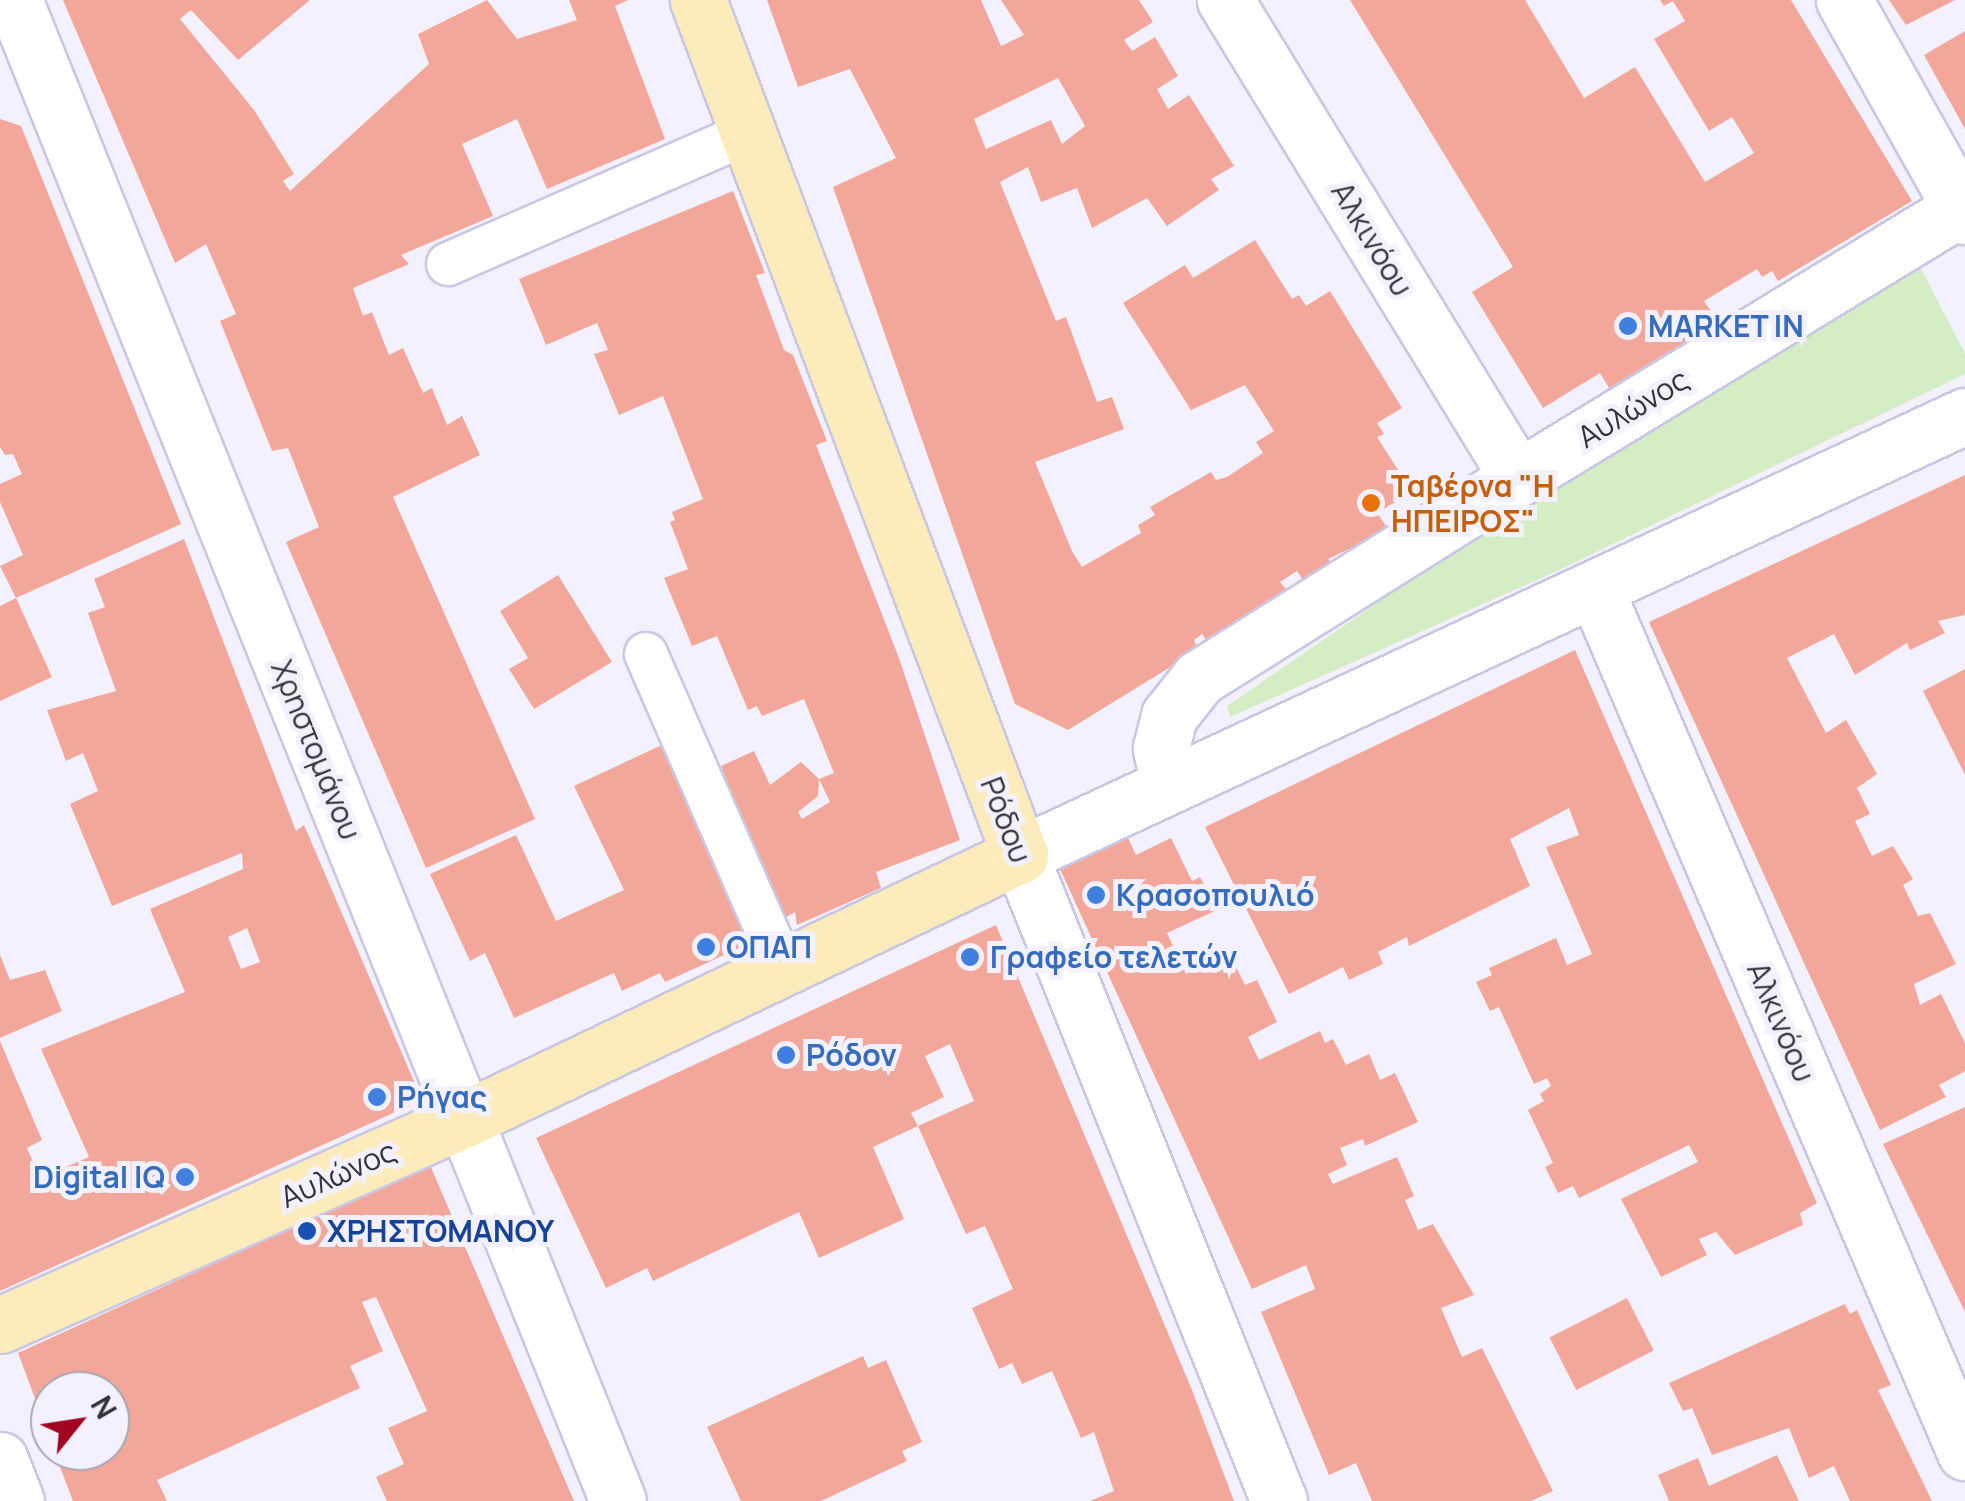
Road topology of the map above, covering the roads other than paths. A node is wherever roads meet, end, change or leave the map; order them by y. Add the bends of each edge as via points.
1 (14, 0) edge
2 (698, 0) edge
3 (1226, 0) edge
4 (1844, 0) edge
5 (746, 134) junction
6 (1964, 210) edge
7 (448, 264) dead end
8 (1965, 416) edge
9 (1518, 478) junction
10 (1596, 591) junction
11 (646, 654) dead end
12 (1169, 784) junction
13 (1020, 855) junction
14 (784, 970) junction
15 (465, 1119) junction
16 (0, 1325) edge
17 (1965, 1452) edge
18 (0, 1460) edge
19 (16, 1501) edge
20 (618, 1501) edge
21 (1278, 1501) edge

1 - 15 street, Χρηστομάνου
2 - 5 main road, Ρόδου
3 - 9 street, Αλκινόου
4 - 6 street
5 - 7 lane
5 - 13 main road, Ρόδου
6 - 9 street, Αυλώνος
8 - 10 street, Αυλώνος
9 - 12 street, Αυλώνος via 1199,678 1169,716 1161,748
10 - 12 street, Αυλώνος
10 - 17 street, Αλκινόου
11 - 14 lane
12 - 13 street, Αυλώνος
13 - 14 main road, Αυλώνος
13 - 21 street, Ρόδου
14 - 15 main road, Αυλώνος
15 - 16 main road, Αυλώνος
15 - 20 street, Χρηστομάνου
18 - 19 street

